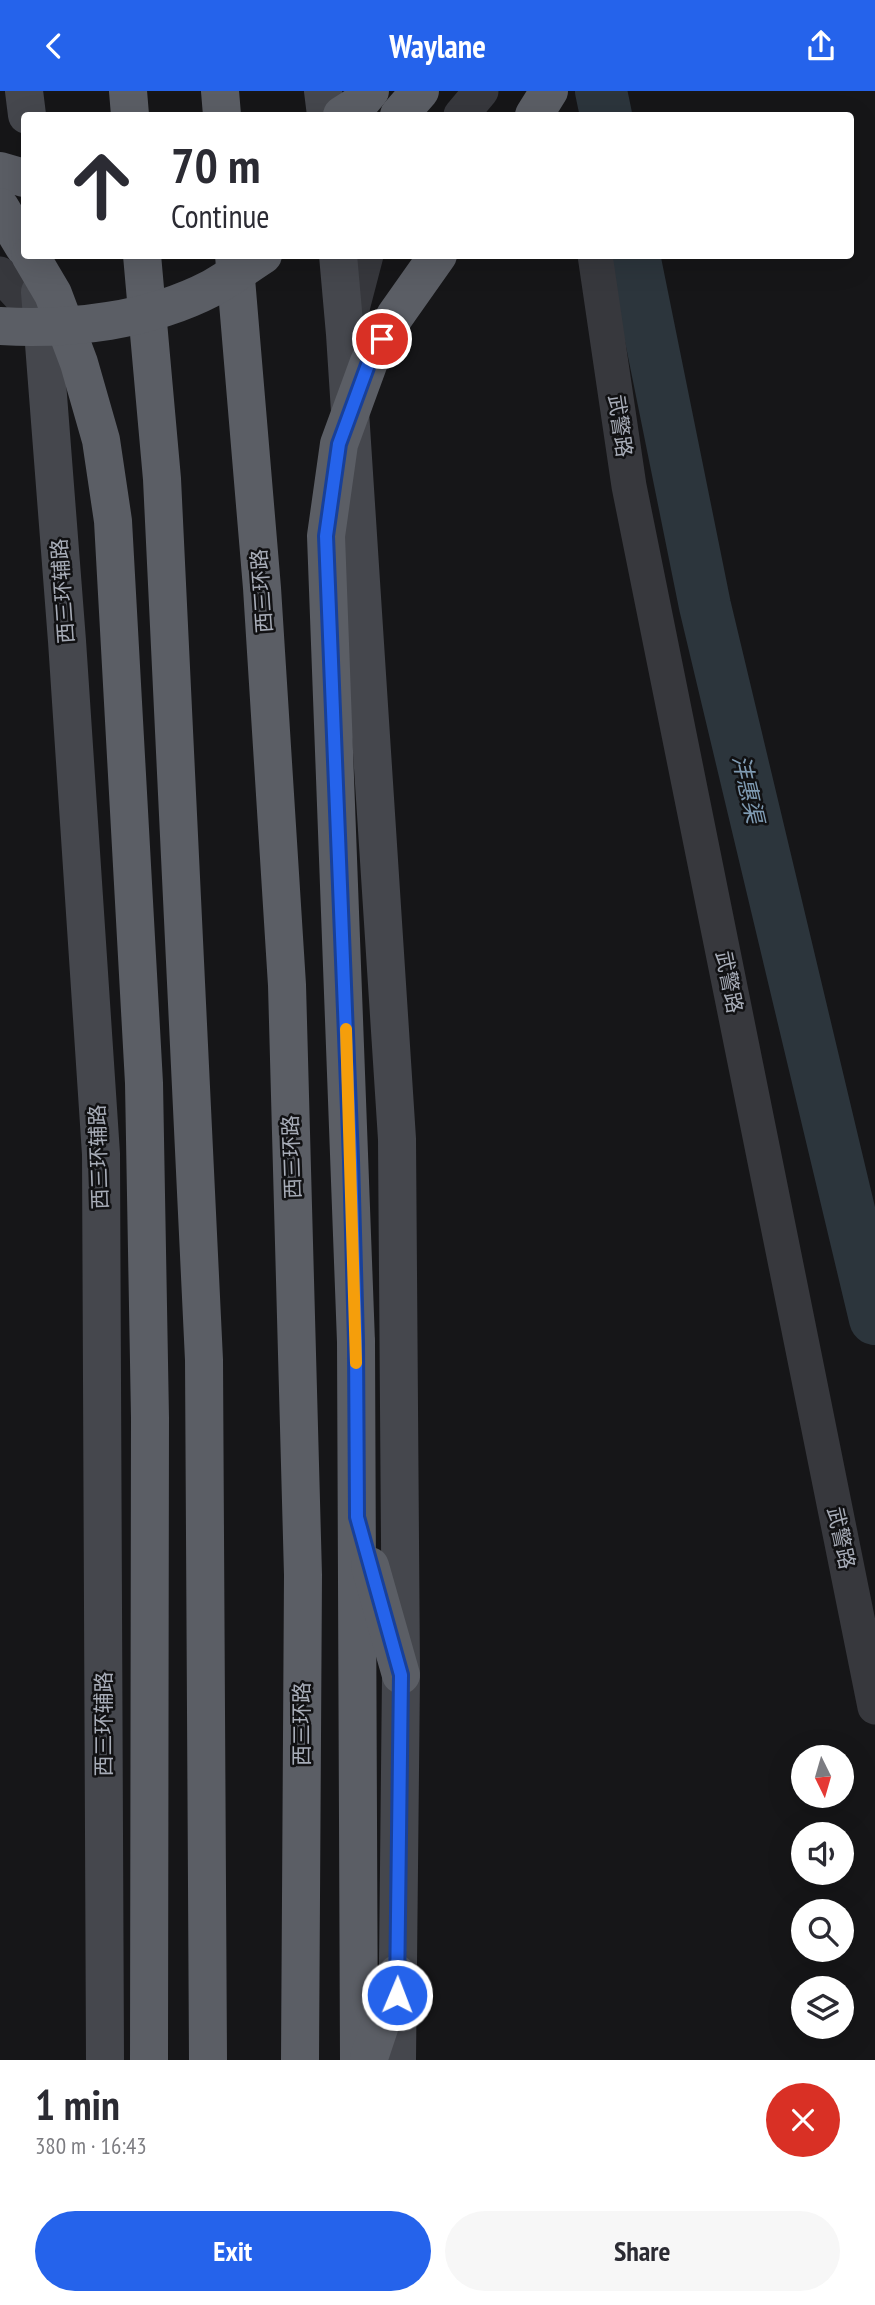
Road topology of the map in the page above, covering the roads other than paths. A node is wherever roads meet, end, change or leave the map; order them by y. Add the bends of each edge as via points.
1 (24, 91) edge
2 (128, 91) edge
3 (220, 91) edge
4 (323, 91) edge
5 (370, 91) edge
6 (420, 91) edge
7 (481, 91) edge
8 (538, 91) edge
9 (549, 91) edge
10 (27, 112) edge
11 (130, 112) edge
12 (222, 112) edge
13 (326, 112) edge
14 (347, 112) edge
15 (402, 112) edge
16 (464, 112) edge
17 (536, 112) edge
18 (556, 112) edge
19 (0, 171) edge
20 (21, 177) edge
21 (0, 207) edge
22 (21, 242) edge
23 (32, 259) edge
24 (37, 259) edge
25 (142, 259) edge
26 (234, 259) edge
27 (257, 259) edge
28 (338, 259) edge
29 (365, 259) edge
30 (435, 259) edge
31 (596, 259) edge
32 (0, 274) edge
33 (42, 320) junction
34 (0, 326) edge
35 (345, 334) junction
36 (357, 1517) junction
37 (401, 1675) junction
38 (875, 1707) edge
39 (397, 1973) junction
40 (105, 2060) edge
41 (149, 2060) edge
42 (208, 2060) edge
43 (300, 2060) edge
44 (359, 2060) edge
45 (368, 2060) edge
46 (397, 2060) edge

1 - 10 main road
2 - 11 highway
3 - 12 highway
4 - 13 main road
5 - 14 highway
6 - 15 highway
7 - 16 street
8 - 18 street
9 - 17 highway, bridge
19 - 20 highway
21 - 22 highway
23 - 41 highway, bridge via 53,294 79,363 101,440 113,521 144,1097 150,1418
24 - 33 main road, 西三环辅路
25 - 42 highway via 162,479 204,1360
26 - 43 highway, 西三环路 via 262,588 287,985 303,1575
27 - 34 highway, bridge via 212,288 160,309 89,324
28 - 35 main road
29 - 35 street
30 - 36 highway, bridge via 369,362 339,444 326,536 356,1342
31 - 38 street, 武警路 via 629,486
32 - 33 street
33 - 40 main road, 西三环辅路 via 100,1154
35 - 37 main road via 397,1139
36 - 37 highway
36 - 44 highway
37 - 39 main road
39 - 45 highway
39 - 46 main road

